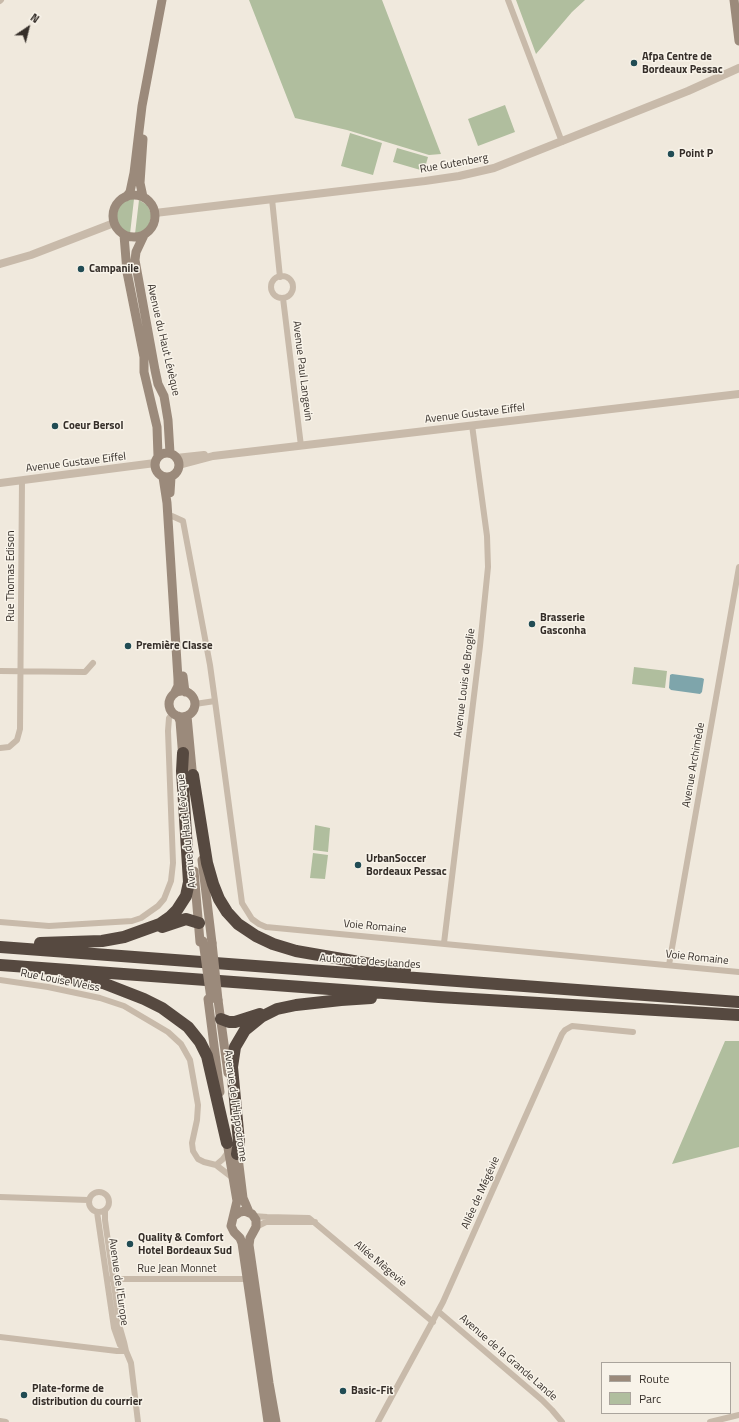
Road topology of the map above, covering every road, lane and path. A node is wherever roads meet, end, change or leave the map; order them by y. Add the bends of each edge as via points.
1 (162, 0) edge
2 (168, 0) edge
3 (508, 0) edge
4 (734, 0) edge
5 (739, 41) edge
6 (739, 68) edge
7 (562, 142) junction
8 (126, 196) junction
9 (143, 197) junction
10 (272, 199) junction
11 (155, 213) junction
12 (114, 223) junction
13 (124, 235) junction
14 (144, 235) junction
15 (0, 264) edge
16 (280, 277) junction
17 (283, 298) junction
18 (739, 394) edge
19 (472, 425) junction
20 (301, 446) junction
21 (175, 459) junction
22 (156, 460) junction
23 (167, 477) junction
24 (22, 481) junction
25 (0, 483) edge
26 (172, 516) junction
27 (739, 567) edge
28 (93, 663) dead end
29 (0, 671) edge
30 (21, 671) junction
31 (186, 692) junction
32 (174, 694) junction
33 (215, 702) junction
34 (195, 704) junction
35 (180, 715) junction
36 (0, 748) edge
37 (183, 753) junction
38 (193, 775) junction
39 (0, 922) edge
40 (199, 926) junction
41 (124, 937) junction
42 (0, 942) edge
43 (206, 942) junction
44 (444, 943) junction
45 (0, 947) edge
46 (0, 965) edge
47 (668, 965) junction
48 (0, 969) edge
49 (739, 972) edge
50 (0, 980) edge
51 (479, 983) junction
52 (439, 997) junction
53 (213, 999) junction
54 (739, 1002) edge
55 (277, 1009) junction
56 (739, 1015) edge
57 (220, 1017) junction
58 (632, 1032) dead end
59 (231, 1149) junction
60 (216, 1165) junction
61 (234, 1178) junction
62 (0, 1197) edge
63 (88, 1200) junction
64 (105, 1210) junction
65 (97, 1212) junction
66 (251, 1214) junction
67 (234, 1216) junction
68 (315, 1222) junction
69 (254, 1230) junction
70 (237, 1234) junction
71 (110, 1279) junction
72 (246, 1279) junction
73 (439, 1312) junction
74 (433, 1322) junction
75 (0, 1336) edge
76 (126, 1351) junction
77 (739, 1415) edge
78 (0, 1421) edge
79 (6, 1422) edge
80 (138, 1422) edge
81 (268, 1422) edge
82 (276, 1422) edge
83 (378, 1422) edge
84 (562, 1422) edge
85 (710, 1422) edge

1 - 8 main road via 142,106 134,173 130,192
2 - 9 main road via 144,132 140,183
3 - 7 street
4 - 5 main road
6 - 7 street, Rue Gutenberg
7 - 10 street, Rue Gutenberg via 494,168 459,176
8 - 9 main road
8 - 12 main road via 114,209
9 - 11 main road via 149,201
10 - 11 street, Rue Gutenberg
10 - 16 street
11 - 14 main road via 153,226
12 - 13 main road
12 - 15 street
13 - 14 main road via 132,238
13 - 22 main road, Avenue du Haut Lévèque via 127,272 144,357 144,372 157,427
14 - 21 main road, Avenue du Haut Lévèque via 136,252 137,277 158,384 164,396
16 - 17 street via 274,280 271,287 274,294
16 - 17 street via 290,279 293,286 289,295
17 - 20 street, Avenue Paul Langevin
18 - 19 street, Avenue Gustave Eiffel
19 - 20 street, Avenue Gustave Eiffel
19 - 44 street, Avenue Louis de Broglie via 487,536 488,567
20 - 21 street, Avenue Gustave Eiffel via 213,456 200,454
21 - 22 main road via 163,454
21 - 23 main road via 177,472
22 - 23 main road via 156,470 160,476
22 - 24 street, Avenue Gustave Eiffel
23 - 26 main road
23 - 32 main road via 178,679
24 - 25 street, Avenue Gustave Eiffel
24 - 30 street, Rue Thomas Edison
26 - 31 main road via 183,680
26 - 33 street, Voie Romaine via 183,521
27 - 47 street, Avenue Archimède
28 - 30 street via 85,672
29 - 30 street
30 - 36 street, Rue Thomas Edison via 20,729 17,740 9,747
31 - 32 main road
31 - 34 main road
32 - 35 main road via 170,701 171,710
33 - 34 street
33 - 44 street, Voie Romaine via 242,903 252,919 266,927
34 - 35 main road via 193,711
35 - 37 main road, Avenue du Haut Lévèque
35 - 38 main road, Avenue du Haut Lévèque
35 - 39 street via 168,720 173,863 171,881 164,899 158,906 132,921 49,926
37 - 40 main road, Avenue du Haut Lévèque
37 - 41 highway via 189,870 186,896 177,910 165,921
38 - 43 main road, Avenue du Haut Lévèque
38 - 51 highway via 207,864 213,884 227,912 244,928 273,944 296,951
40 - 41 highway via 186,920
40 - 43 main road, Avenue du Haut Lévèque
41 - 42 highway via 78,942
43 - 53 main road, bridge
44 - 47 street, Voie Romaine
45 - 51 highway, Autoroute des Landes
46 - 52 highway
47 - 49 street, Voie Romaine
48 - 59 highway via 103,983 144,999 176,1017 200,1042 207,1056
50 - 60 street, Rue Louise Weiss via 100,998 131,1010 168,1032 181,1044 190,1060 198,1105 193,1151 198,1159
51 - 54 highway, Autoroute des Landes
52 - 55 highway via 341,1000
52 - 56 highway
53 - 57 main road, Avenue de l'Hippodrome
53 - 59 main road, Avenue de l'Hippodrome
55 - 57 highway via 235,1022
55 - 59 highway via 261,1017 245,1030 235,1047 232,1067 239,1142
57 - 59 main road, Avenue de l'Hippodrome
58 - 73 street, Allée de Mégévie via 572,1026 562,1034
59 - 60 street
59 - 61 main road, Avenue de l'Hippodrome
59 - 66 main road, Avenue de l'Hippodrome via 243,1198
60 - 61 street, Rue Louise Weiss
61 - 67 main road, Avenue de l'Hippodrome via 237,1205
62 - 63 street
63 - 64 street via 91,1194 103,1192 108,1196 109,1202
63 - 65 street via 89,1207
64 - 65 street
64 - 71 street, Avenue de l'Europe
65 - 71 street, Avenue de l'Europe
66 - 67 main road via 240,1212
66 - 68 street, Allée Mègevie via 264,1217 304,1217
66 - 69 main road via 256,1220
67 - 70 main road via 231,1226
68 - 69 street via 266,1222
68 - 74 street, Allée Mègevie
69 - 70 main road via 245,1236
69 - 82 main road via 250,1238 251,1257
70 - 72 main road via 242,1243
71 - 72 street, Rue Jean Monnet
71 - 76 street, Avenue de l'Europe
72 - 81 main road
73 - 74 street, Allée de Mégévie
73 - 84 street, Avenue de la Grande Lande via 542,1400
74 - 83 street, Allée de Mégévie
75 - 76 street
76 - 80 street, Avenue de l'Europe via 131,1363
77 - 85 street
78 - 79 street

